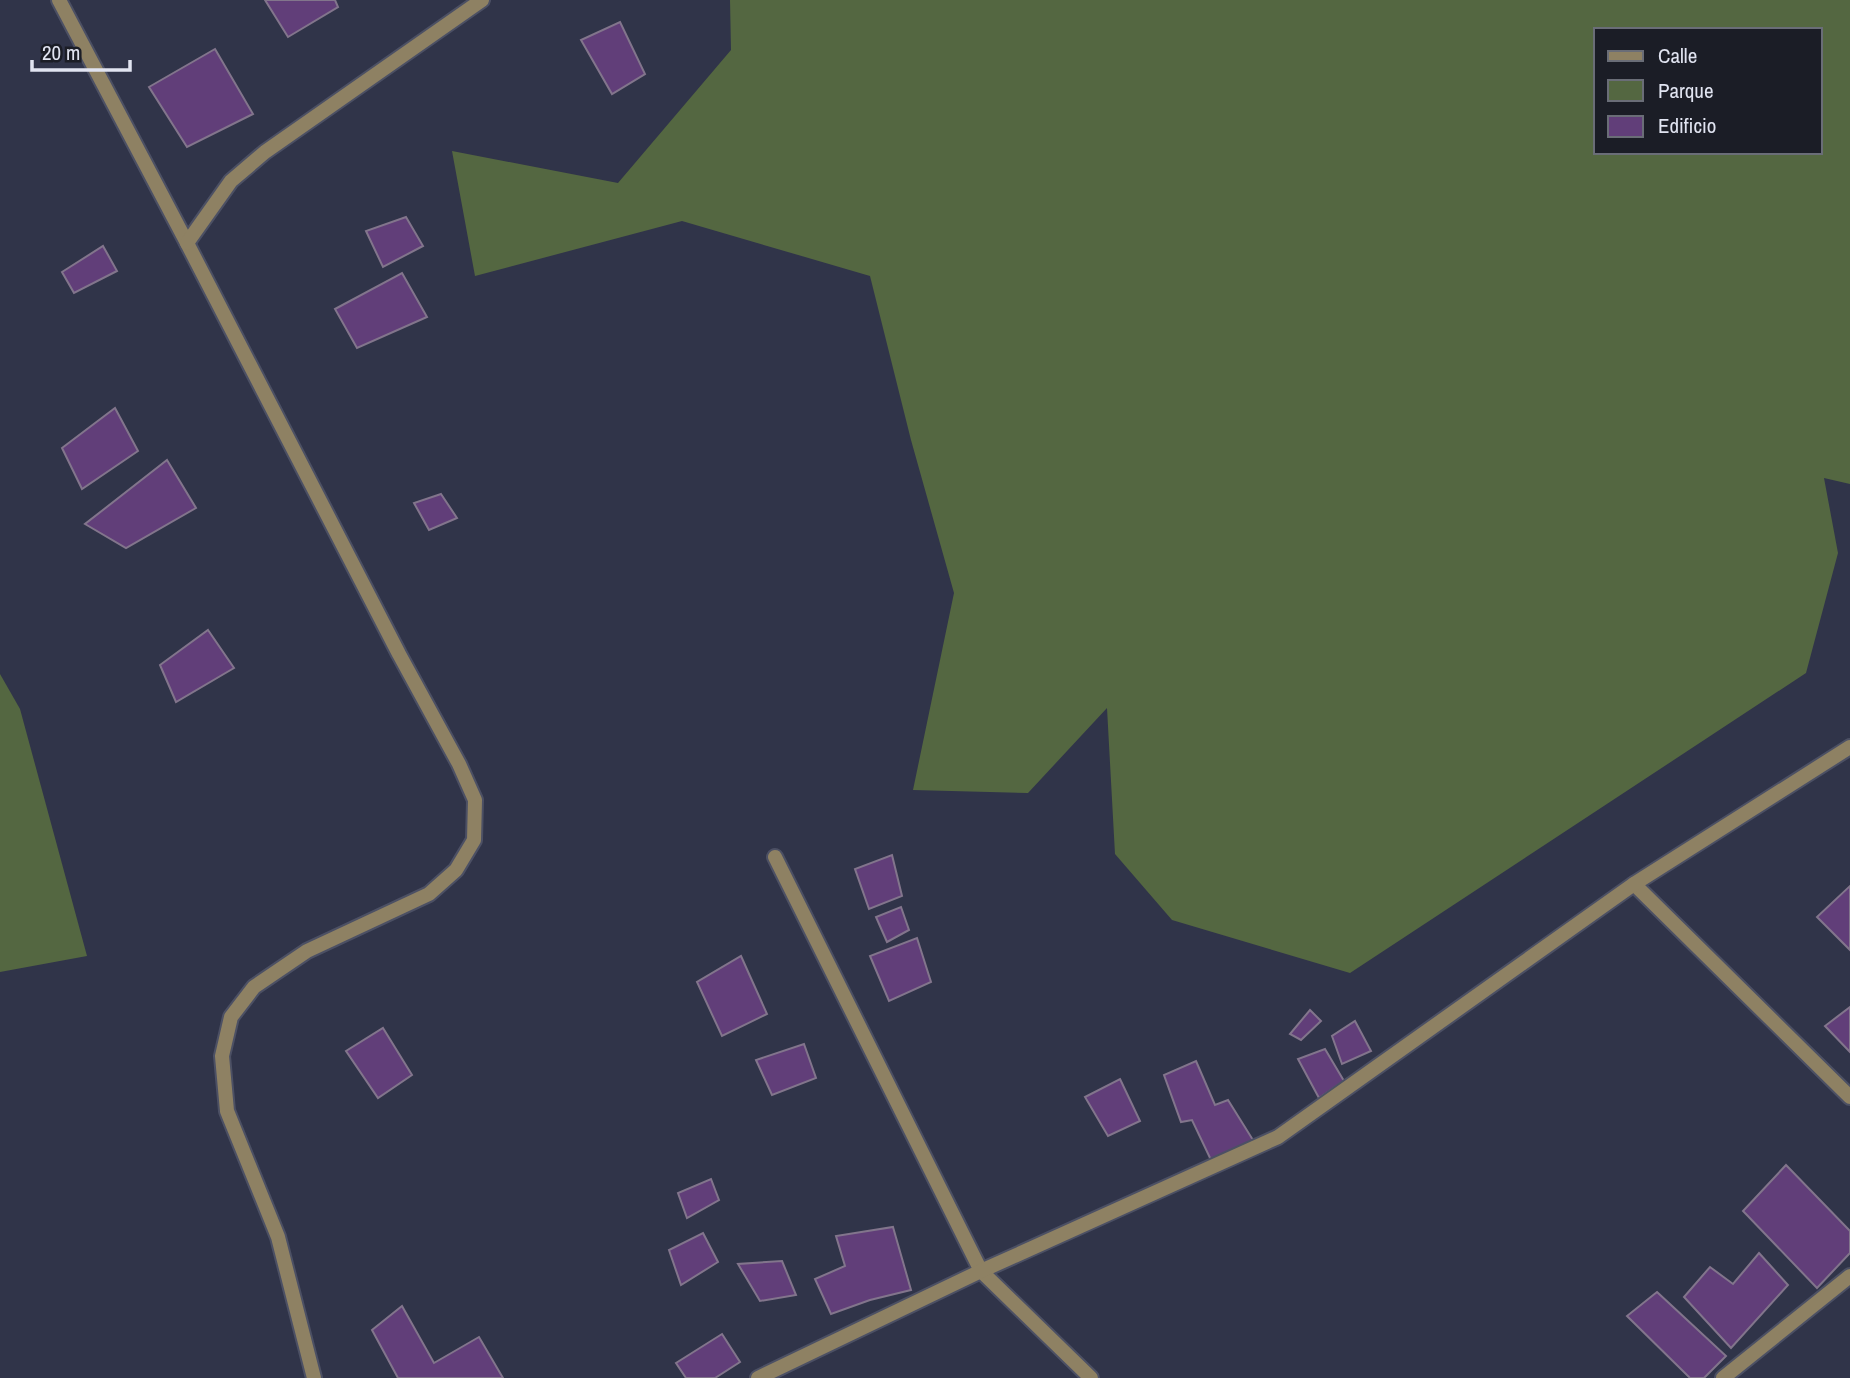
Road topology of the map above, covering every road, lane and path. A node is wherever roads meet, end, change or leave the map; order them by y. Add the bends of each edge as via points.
1 (58, 0) edge
2 (482, 0) edge
3 (187, 243) junction
4 (1850, 747) edge
5 (775, 857) dead end
6 (1634, 884) junction
7 (1850, 1097) edge
8 (981, 1271) junction
9 (1850, 1276) edge
10 (314, 1378) edge
11 (759, 1378) edge
12 (1091, 1378) edge
13 (1723, 1378) edge

1 - 3 street
2 - 3 street via 265,152 231,181
3 - 10 street via 475,800 474,840 456,870 429,894 307,951 254,987 231,1017 222,1056 227,1111 278,1237
4 - 6 street
5 - 8 street
6 - 7 street
6 - 8 street via 1278,1137
8 - 11 street
8 - 12 street
9 - 13 street

